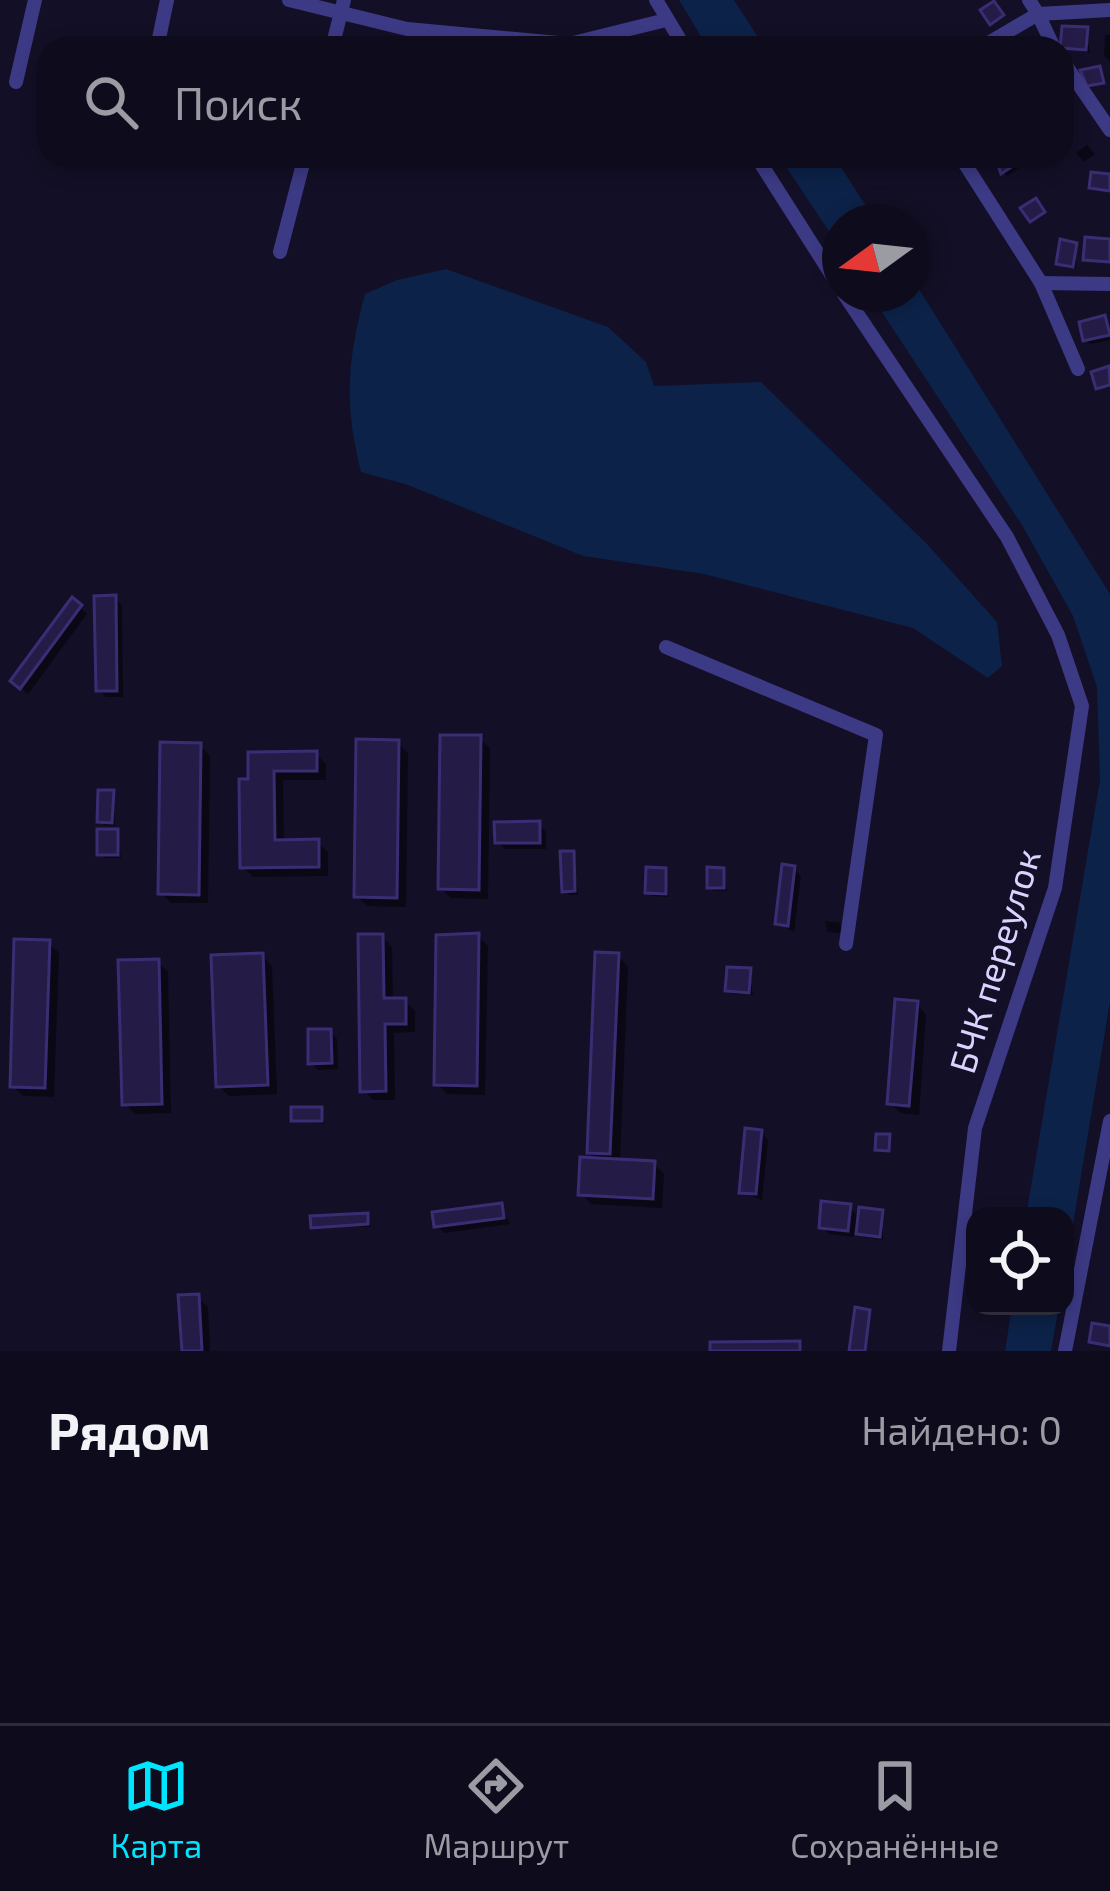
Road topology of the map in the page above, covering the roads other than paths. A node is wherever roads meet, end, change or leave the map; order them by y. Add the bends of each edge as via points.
1 (35, 0) edge
2 (167, 0) edge
3 (290, 0) edge
4 (656, 0) edge
5 (1029, 0) edge
6 (343, 6) edge
7 (1110, 10) edge
8 (666, 20) junction
9 (1039, 21) junction
10 (160, 36) edge
11 (335, 36) edge
12 (488, 36) edge
13 (601, 36) edge
14 (677, 36) edge
15 (1006, 36) edge
16 (1047, 36) edge
17 (1074, 78) edge
18 (16, 82) dead end
19 (1110, 130) edge
20 (302, 168) edge
21 (764, 168) edge
22 (969, 168) edge
23 (280, 252) dead end
24 (822, 260) edge
25 (1041, 283) junction
26 (1110, 284) edge
27 (856, 312) edge
28 (1078, 369) dead end
29 (666, 647) dead end
30 (846, 944) dead end
31 (1110, 1121) edge
32 (949, 1351) edge
33 (1065, 1351) edge

1 - 18 street
2 - 10 street
3 - 6 street
4 - 8 street
5 - 9 street
6 - 11 street
6 - 12 street via 407,28
7 - 9 street
8 - 13 street
8 - 14 street
9 - 15 street
9 - 16 street
17 - 19 street
20 - 23 street
21 - 24 street, БЧК переулок
22 - 25 street
25 - 26 street
25 - 28 street
27 - 32 street, БЧК переулок via 1007,537 1058,635 1082,706 1055,888 975,1128
29 - 30 street via 876,735
31 - 33 street

